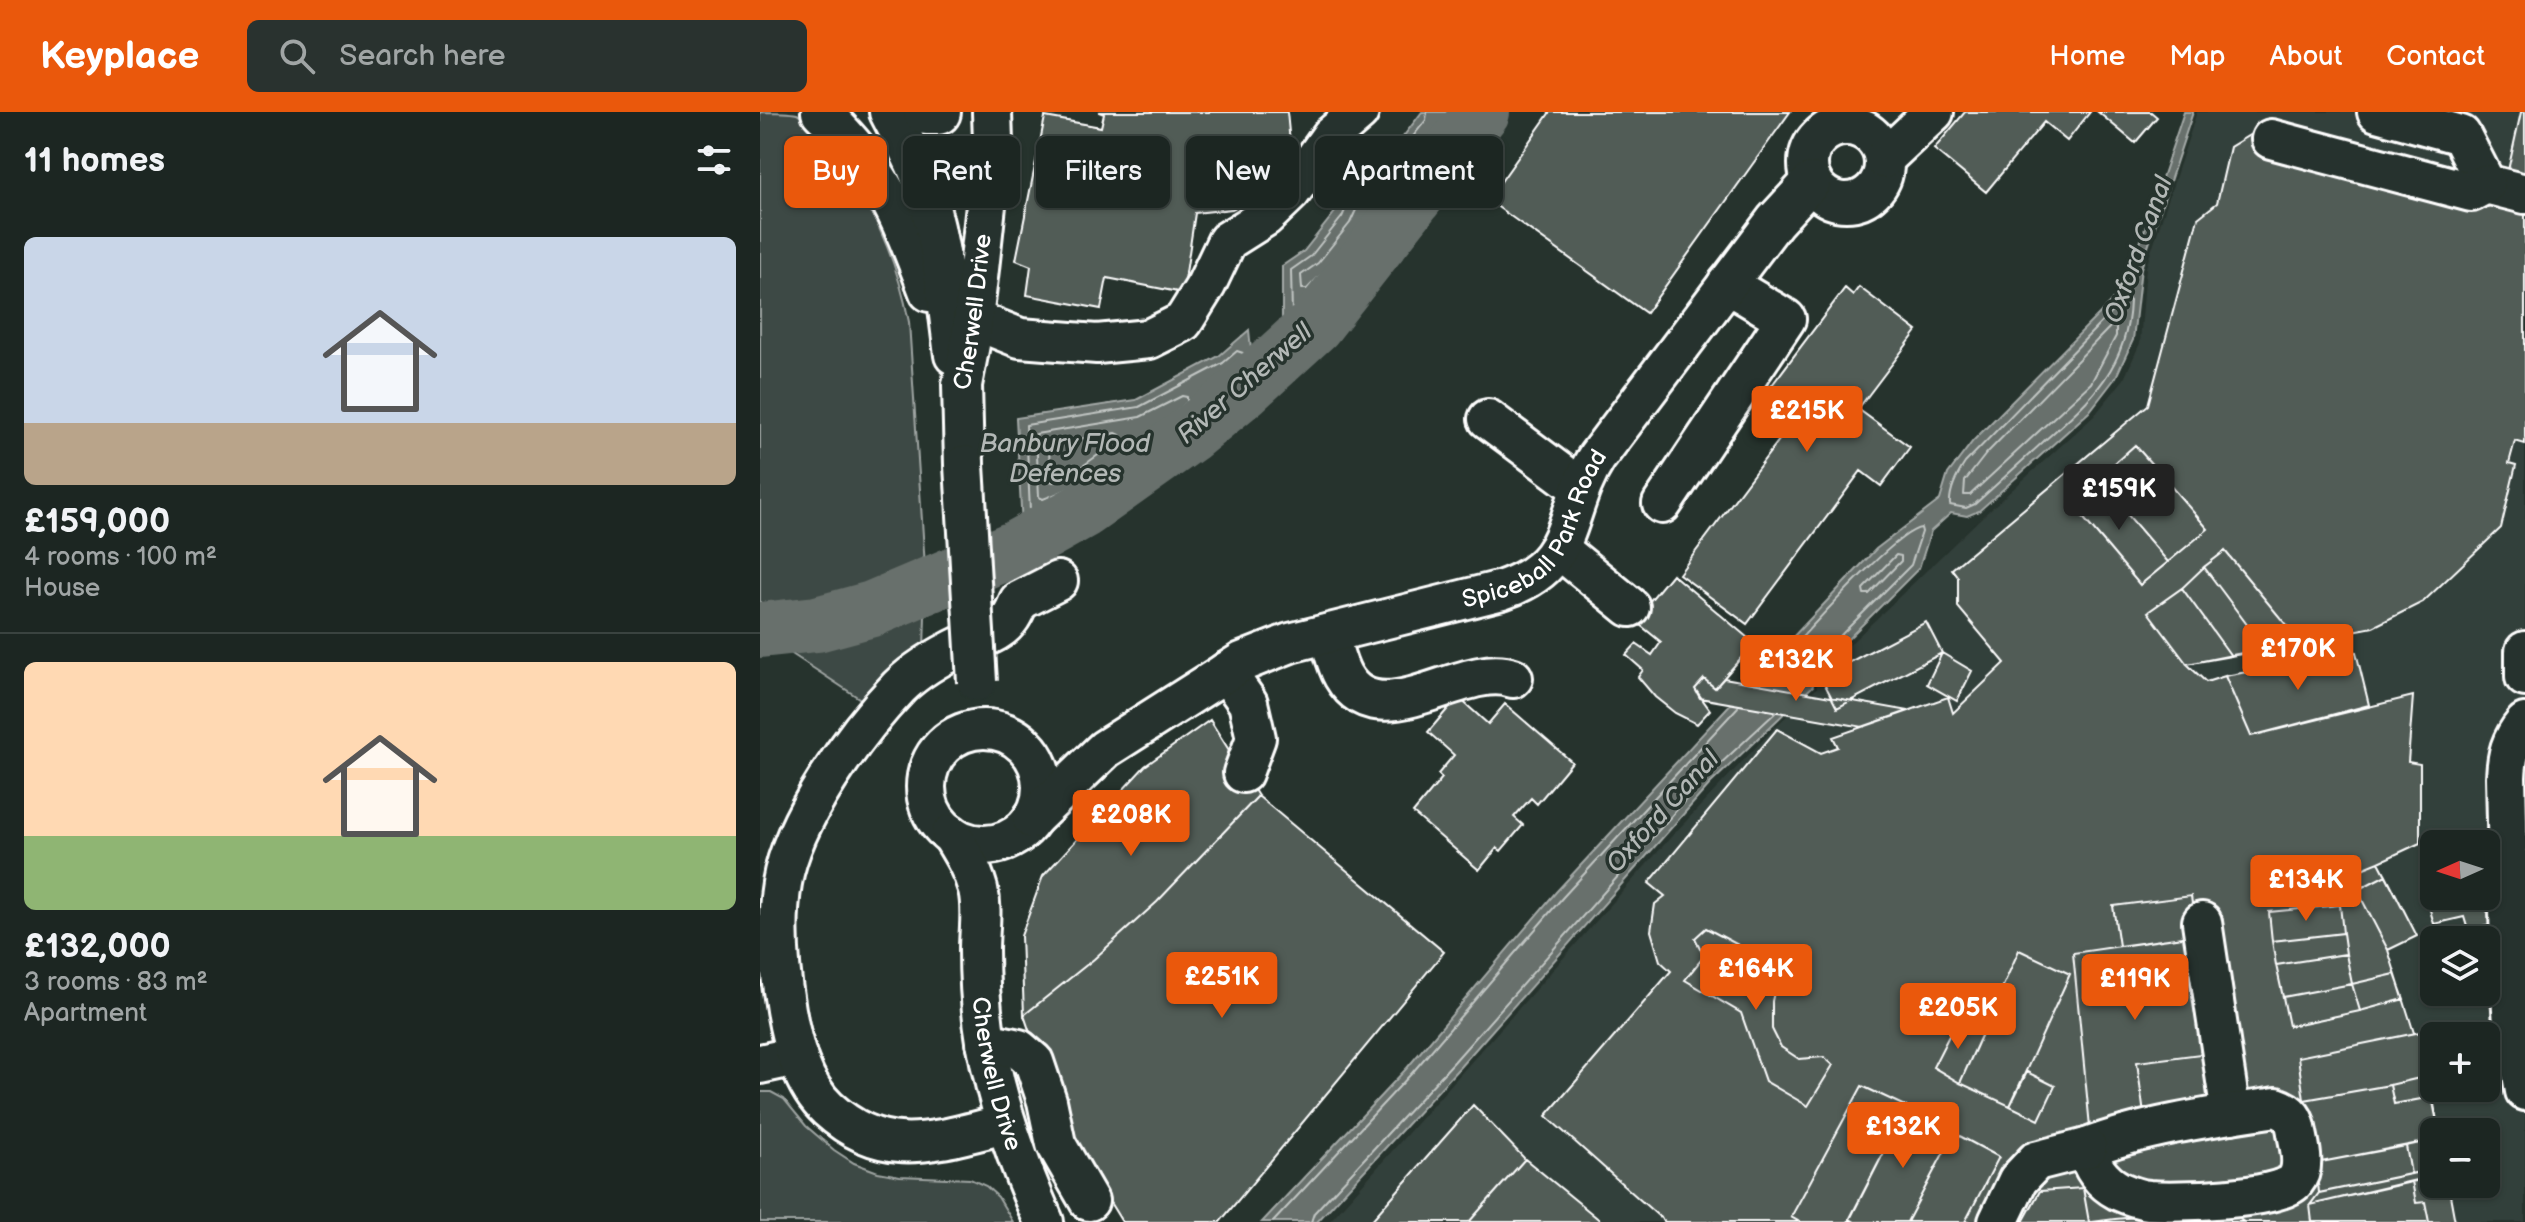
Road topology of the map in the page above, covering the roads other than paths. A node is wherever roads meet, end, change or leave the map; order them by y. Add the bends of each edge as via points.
1 (821, 112) edge
2 (889, 112) edge
3 (926, 112) edge
4 (938, 112) edge
5 (992, 112) edge
6 (1359, 112) edge
7 (1797, 112) edge
8 (1934, 112) edge
9 (2377, 112) edge
10 (1873, 134) edge
11 (2271, 139) dead end
12 (1810, 168) junction
13 (2486, 184) junction
14 (2525, 194) edge
15 (1727, 284) junction
16 (972, 319) junction
17 (958, 372) junction
18 (1488, 419) dead end
19 (1579, 487) junction
20 (1662, 504) dead end
21 (1559, 549) junction
22 (1058, 581) dead end
23 (1630, 607) dead end
24 (1328, 634) junction
25 (2525, 651) edge
26 (1226, 672) junction
27 (2525, 677) edge
28 (1513, 678) dead end
29 (977, 682) junction
30 (2525, 723) edge
31 (1012, 736) junction
32 (941, 747) junction
33 (1105, 749) junction
34 (1243, 773) dead end
35 (1027, 825) junction
36 (951, 834) junction
37 (771, 882) edge
38 (981, 918) junction
39 (2202, 922) dead end
40 (2518, 993) edge
41 (986, 1042) junction
42 (797, 1056) junction
43 (760, 1064) edge
44 (2525, 1091) edge
45 (2231, 1114) junction
46 (1005, 1124) junction
47 (2087, 1148) junction
48 (1089, 1201) dead end
49 (1044, 1222) edge
50 (1998, 1222) edge

1 - 17 street via 861,152 893,204
2 - 17 street via 931,209
3 - 4 main road
5 - 16 street, Cherwell Drive
6 - 16 street via 1331,136 1291,192 1265,217 1227,241 1183,322 1149,339 1097,344 1020,338
7 - 12 street
8 - 10 street
9 - 13 street via 2461,135
10 - 12 street via 1853,126 1831,128 1813,143
10 - 12 street via 1882,178 1876,189 1856,202 1831,200 1820,192
11 - 13 street via 2471,192
12 - 15 street, Spiceball Park Road
13 - 14 street
15 - 19 street, Spiceball Park Road
15 - 20 street via 1786,319
16 - 17 street, Cherwell Drive
17 - 29 street, Cherwell Drive, bridge
18 - 19 street
19 - 21 street, Spiceball Park Road
21 - 23 street
21 - 24 street, Spiceball Park Road via 1519,584
22 - 37 street via 1019,601 998,631 964,645 899,687 824,773 797,839
24 - 26 street, Spiceball Park Road via 1290,643
24 - 28 street via 1347,682 1373,699 1405,699 1491,674
25 - 27 street
26 - 33 street, Spiceball Park Road
26 - 34 street via 1248,703 1256,738
29 - 31 street
29 - 32 street via 964,724
30 - 40 street via 2507,755
31 - 32 street via 982,729 957,735
31 - 33 street, Spiceball Park Road via 1047,754
31 - 35 street via 1032,754 1042,781 1040,801
32 - 36 street via 928,769 926,789 934,816
33 - 35 street, Spiceball Park Road
35 - 36 street via 1005,841 985,845
35 - 38 street, Cherwell Drive
36 - 38 street, Cherwell Drive via 972,871
37 - 42 street via 779,967
38 - 41 street, Cherwell Drive via 979,980
39 - 45 street
40 - 44 street via 2518,1054
41 - 46 street, Cherwell Drive
41 - 48 street via 1019,1049 1034,1062 1056,1144
42 - 43 street
42 - 46 street via 820,1102 847,1124 883,1141 929,1142
45 - 47 street
45 - 47 street via 2276,1107 2291,1115 2301,1159 2293,1184 2255,1195 2148,1200 2108,1183 2090,1163
46 - 49 street, Cherwell Drive
47 - 50 street via 2036,1161 2018,1180

